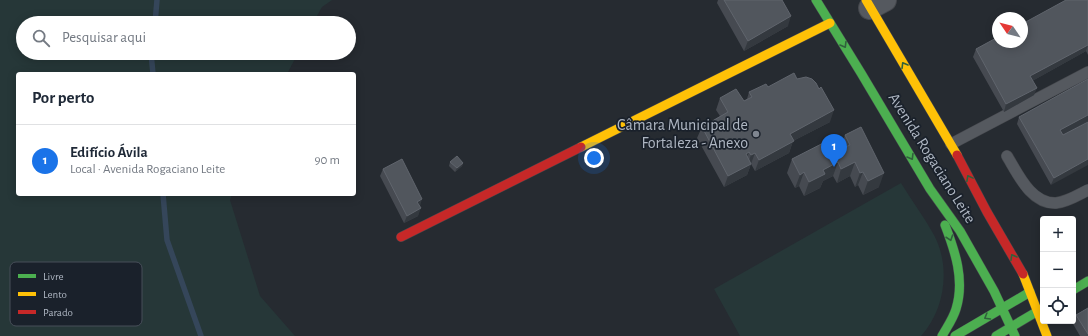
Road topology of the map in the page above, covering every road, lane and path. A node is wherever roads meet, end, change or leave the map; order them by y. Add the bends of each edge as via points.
1 (816, 0) edge
2 (874, 3) edge
3 (830, 22) junction
4 (1088, 72) edge
5 (951, 144) junction
6 (1007, 156) dead end
7 (930, 189) junction
8 (1088, 190) edge
9 (401, 237) dead end
10 (1088, 282) edge
11 (1076, 288) edge
12 (1030, 292) junction
13 (1002, 308) junction
14 (1040, 310) edge
15 (1044, 324) edge
16 (1011, 327) junction
17 (942, 336) edge
18 (955, 336) edge
19 (996, 336) edge
20 (1015, 336) edge
21 (1047, 336) edge

1 - 3 main road, Avenida Rogaciano Leite
5 -> 2 main road, Avenida Rogaciano Leite
3 -> 7 main road, Avenida Rogaciano Leite
3 - 9 main road
4 - 5 lane
12 -> 5 main road, Avenida Rogaciano Leite via 1023,274
6 - 8 lane via 1024,186 1046,201 1066,201
7 - 13 main road, Avenida Rogaciano Leite via 960,231
7 -> 17 main road via 950,237 958,263 960,284 955,315
10 - 11 main road
12 - 13 main road
12 - 14 main road, Avenida Rogaciano Leite
13 - 16 main road, Avenida Rogaciano Leite
13 -> 18 main road
14 - 16 main road
15 - 21 main road, Avenida Rogaciano Leite
16 - 19 main road
16 - 20 main road, Avenida Rogaciano Leite

